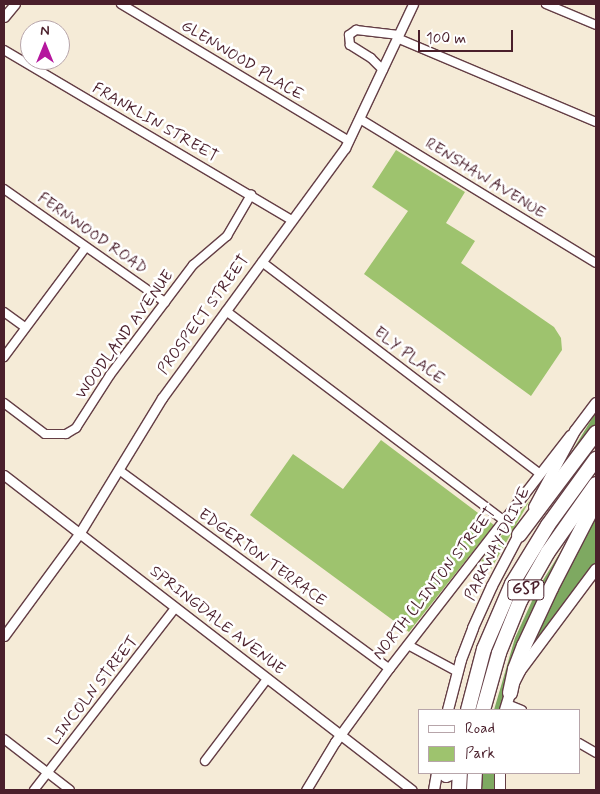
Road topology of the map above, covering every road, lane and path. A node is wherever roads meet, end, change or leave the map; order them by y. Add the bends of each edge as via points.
1 (15, 4) edge
2 (121, 4) edge
3 (413, 4) edge
4 (546, 4) edge
5 (4, 17) edge
6 (596, 24) edge
7 (398, 37) junction
8 (4, 50) edge
9 (382, 70) junction
10 (360, 119) junction
11 (596, 122) edge
12 (349, 141) junction
13 (4, 189) edge
14 (251, 195) junction
15 (292, 220) junction
16 (86, 247) junction
17 (262, 262) junction
18 (596, 263) edge
19 (165, 302) junction
20 (4, 312) edge
21 (226, 312) junction
22 (25, 327) junction
23 (4, 357) edge
24 (4, 403) edge
25 (596, 403) edge
26 (579, 425) junction
27 (596, 433) edge
28 (596, 459) edge
29 (118, 470) junction
30 (539, 473) junction
31 (4, 475) edge
32 (596, 484) edge
33 (596, 500) edge
34 (504, 520) junction
35 (79, 534) junction
36 (519, 535) junction
37 (596, 569) edge
38 (175, 608) junction
39 (4, 636) edge
40 (408, 644) junction
41 (389, 668) junction
42 (458, 672) junction
43 (267, 679) junction
44 (507, 703) edge
45 (448, 709) edge
46 (468, 709) edge
47 (483, 709) edge
48 (520, 709) edge
49 (340, 735) junction
50 (4, 739) edge
51 (580, 744) edge
52 (596, 753) edge
53 (204, 762) dead end
54 (47, 773) junction
55 (449, 774) edge
56 (475, 774) edge
57 (500, 774) edge
58 (34, 790) edge
59 (70, 790) edge
60 (306, 790) edge
61 (412, 790) edge
62 (434, 790) edge
63 (459, 790) edge
64 (474, 790) edge
65 (500, 790) edge

1 - 5 street
2 - 12 street, GLENWOOD PLACE
3 - 7 street, PROSPECT STREET
4 - 6 street
7 - 9 street, PROSPECT STREET
7 - 9 street via 356,30 348,35 350,46 371,58
7 - 11 street
8 - 14 street, FRANKLIN STREET
9 - 10 street, PROSPECT STREET
10 - 12 street, PROSPECT STREET
10 - 18 street, RENSHAW AVENUE
12 - 15 street, PROSPECT STREET
13 - 16 street, FERNWOOD ROAD
14 - 15 street, FRANKLIN STREET
14 - 19 street, WOODLAND AVENUE via 227,236 193,265
15 - 17 street, PROSPECT STREET
16 - 19 street, FERNWOOD ROAD
16 - 22 street
17 - 21 street, PROSPECT STREET
17 - 30 street, ELY PLACE
19 - 24 street, WOODLAND AVENUE via 110,375 76,428 66,434 45,434
20 - 22 street
21 - 29 street, PROSPECT STREET via 162,398
21 - 34 street
22 - 23 street
25 - 26 main road, NORTH CLINTON STREET
26 - 30 street, NORTH CLINTON STREET
26 - 36 main road, PARKWAY DRIVE
27 - 36 highway
28 - 46 highway, GSP via 548,525 510,590 484,649
29 - 35 street, PROSPECT STREET
29 - 41 street, EDGERTON TERRACE
30 - 34 street, NORTH CLINTON STREET
31 - 35 street, SPRINGDALE AVENUE
32 - 47 highway, GSP via 551,547 516,611 495,664
33 - 44 highway via 524,646
34 - 40 street, NORTH CLINTON STREET
35 - 38 street, SPRINGDALE AVENUE
35 - 39 street, PROSPECT STREET
36 - 42 main road, PARKWAY DRIVE via 487,596
37 - 44 main road via 530,656 517,676
38 - 43 street, SPRINGDALE AVENUE
38 - 54 street, LINCOLN STREET
40 - 41 street, NORTH CLINTON STREET
40 - 42 street
41 - 49 street, NORTH CLINTON STREET
42 - 45 main road, PARKWAY DRIVE
43 - 49 street, SPRINGDALE AVENUE
43 - 53 street
44 - 48 street
49 - 60 street, NORTH CLINTON STREET
49 - 61 street, SPRINGDALE AVENUE
50 - 54 street
51 - 52 street
54 - 58 street, LINCOLN STREET
54 - 59 street
55 - 62 main road
55 - 63 highway
56 - 64 highway
57 - 65 main road

